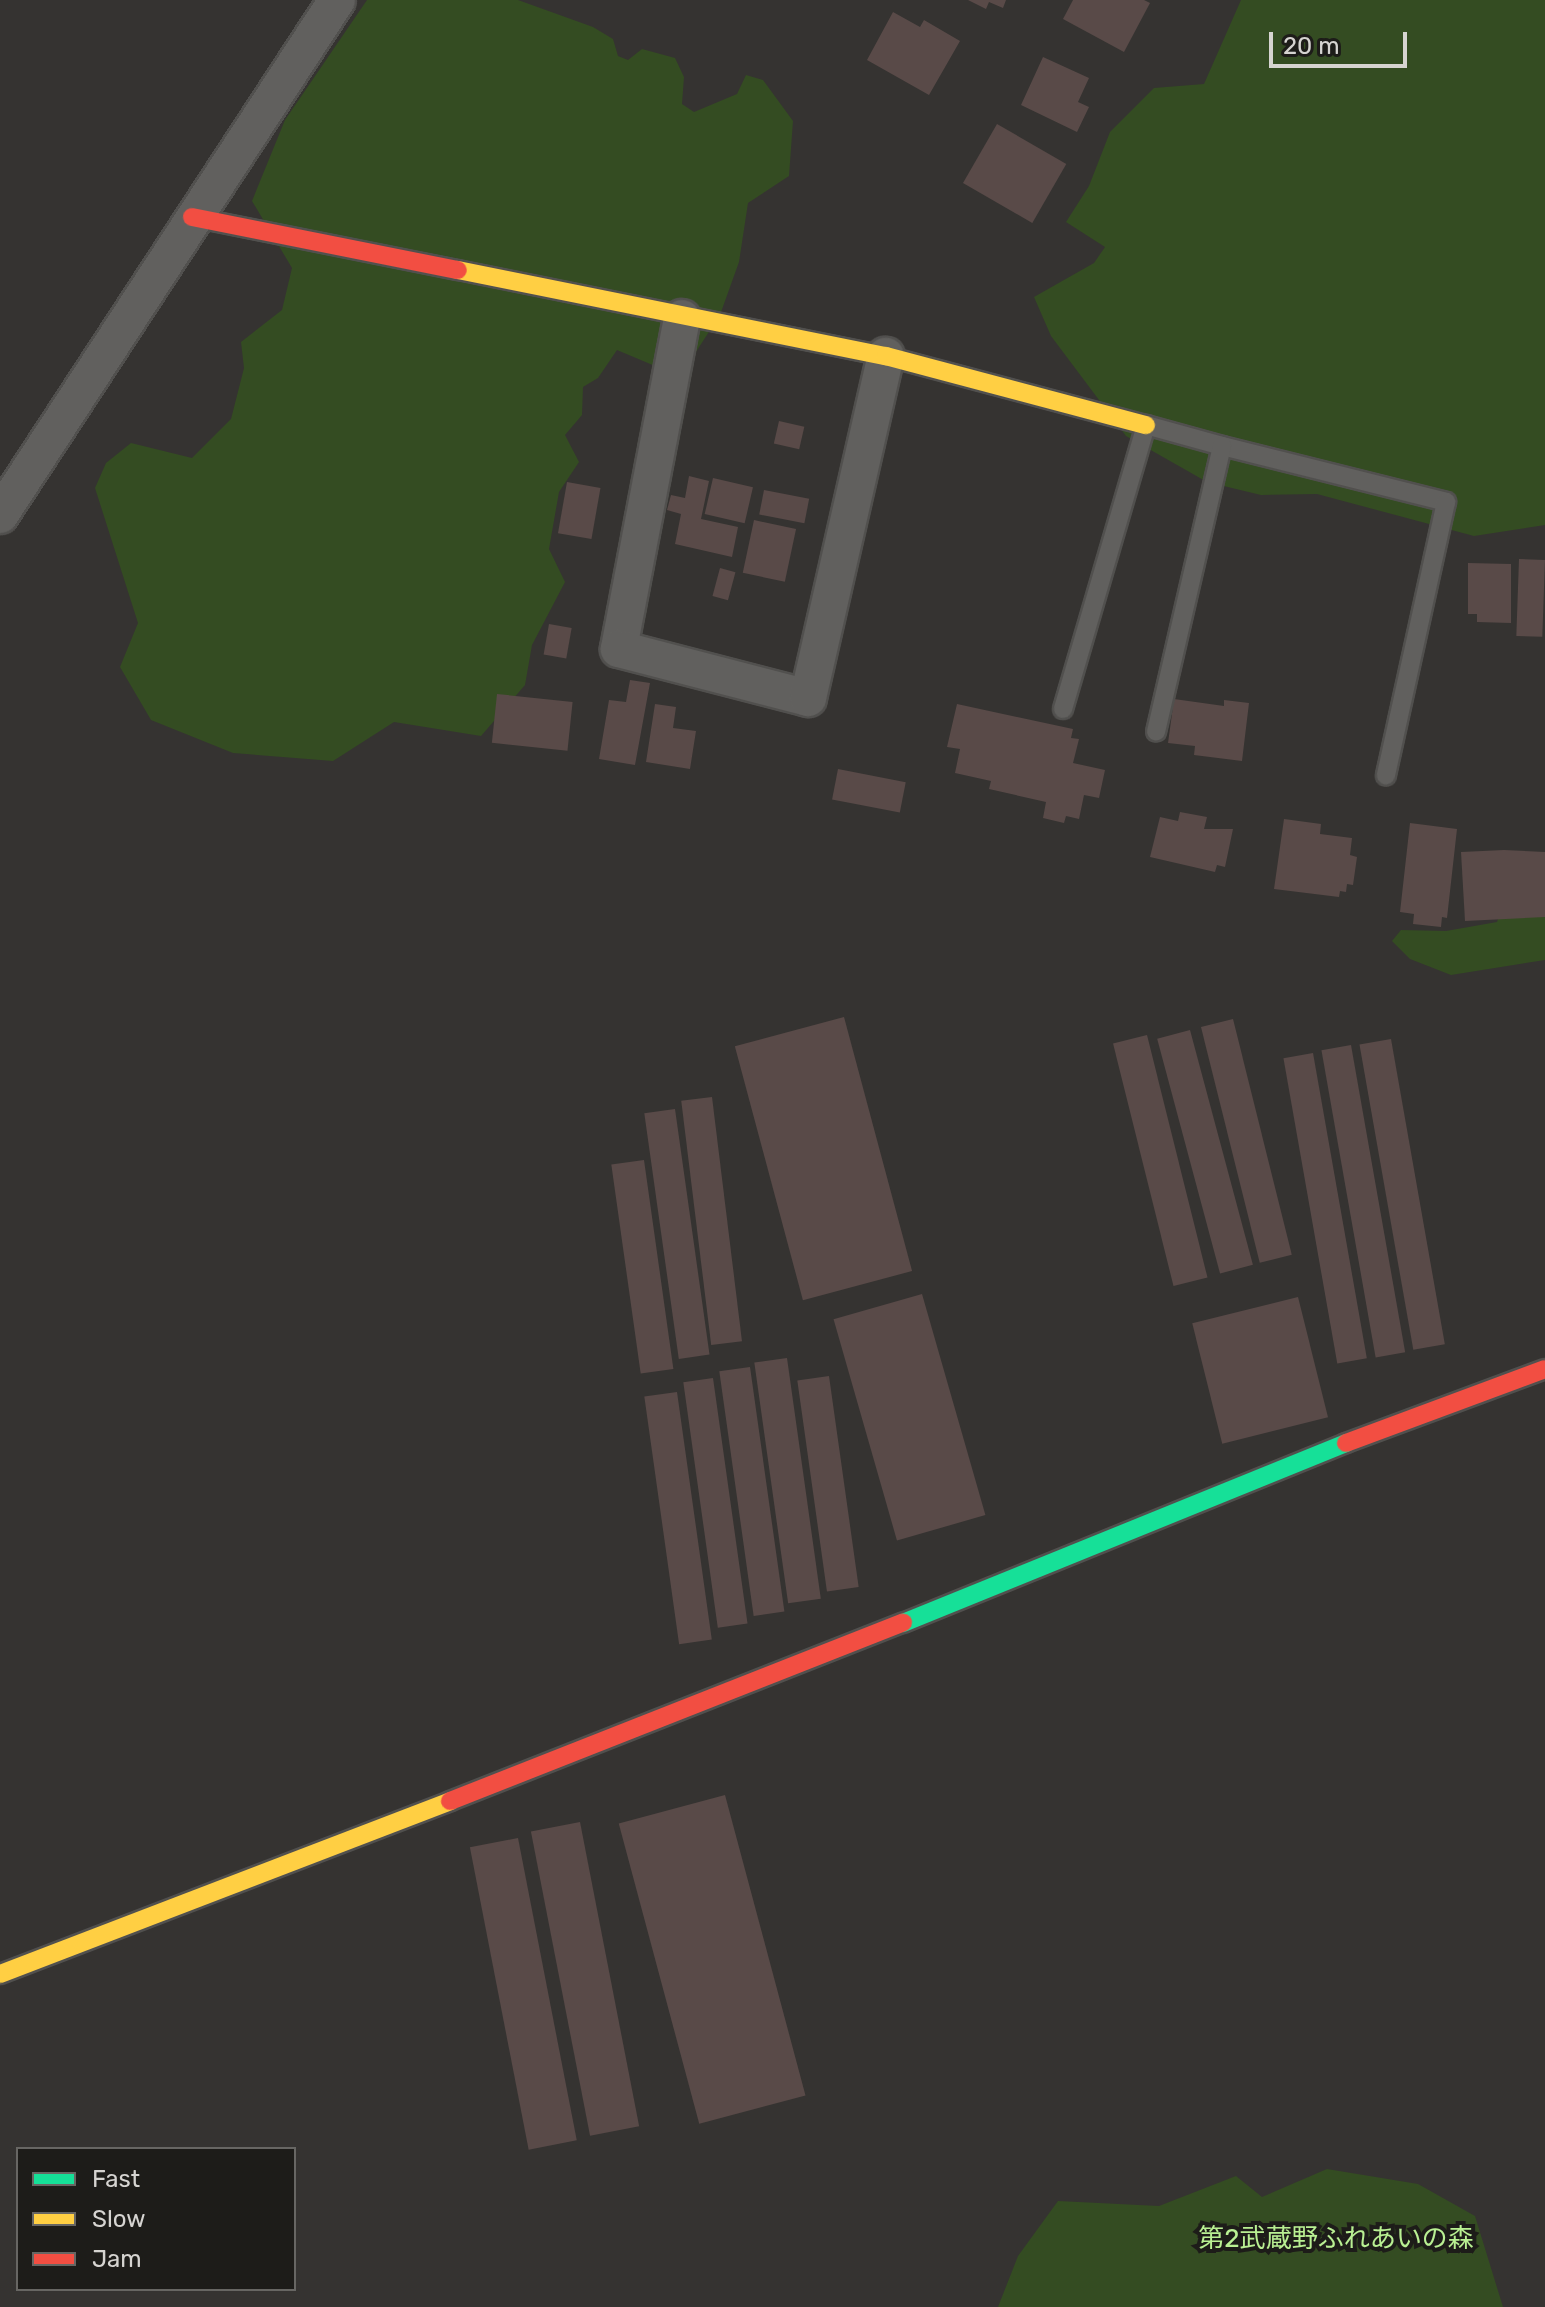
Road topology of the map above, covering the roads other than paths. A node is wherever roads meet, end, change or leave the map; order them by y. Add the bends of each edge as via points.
1 (337, 0) edge
2 (192, 217) junction
3 (682, 318) junction
4 (886, 356) junction
5 (1146, 425) junction
6 (1222, 446) junction
7 (0, 515) edge
8 (1063, 709) dead end
9 (1156, 731) dead end
10 (1386, 776) dead end
11 (1545, 1369) edge
12 (0, 1974) edge

1 - 2 street
2 - 3 street
2 - 7 street
3 - 4 street
3 - 4 street via 619,649 808,698
4 - 5 street
5 - 6 lane
5 - 8 lane
6 - 9 lane
6 - 10 lane via 1446,502
11 - 12 street via 1348,1442 740,1690

